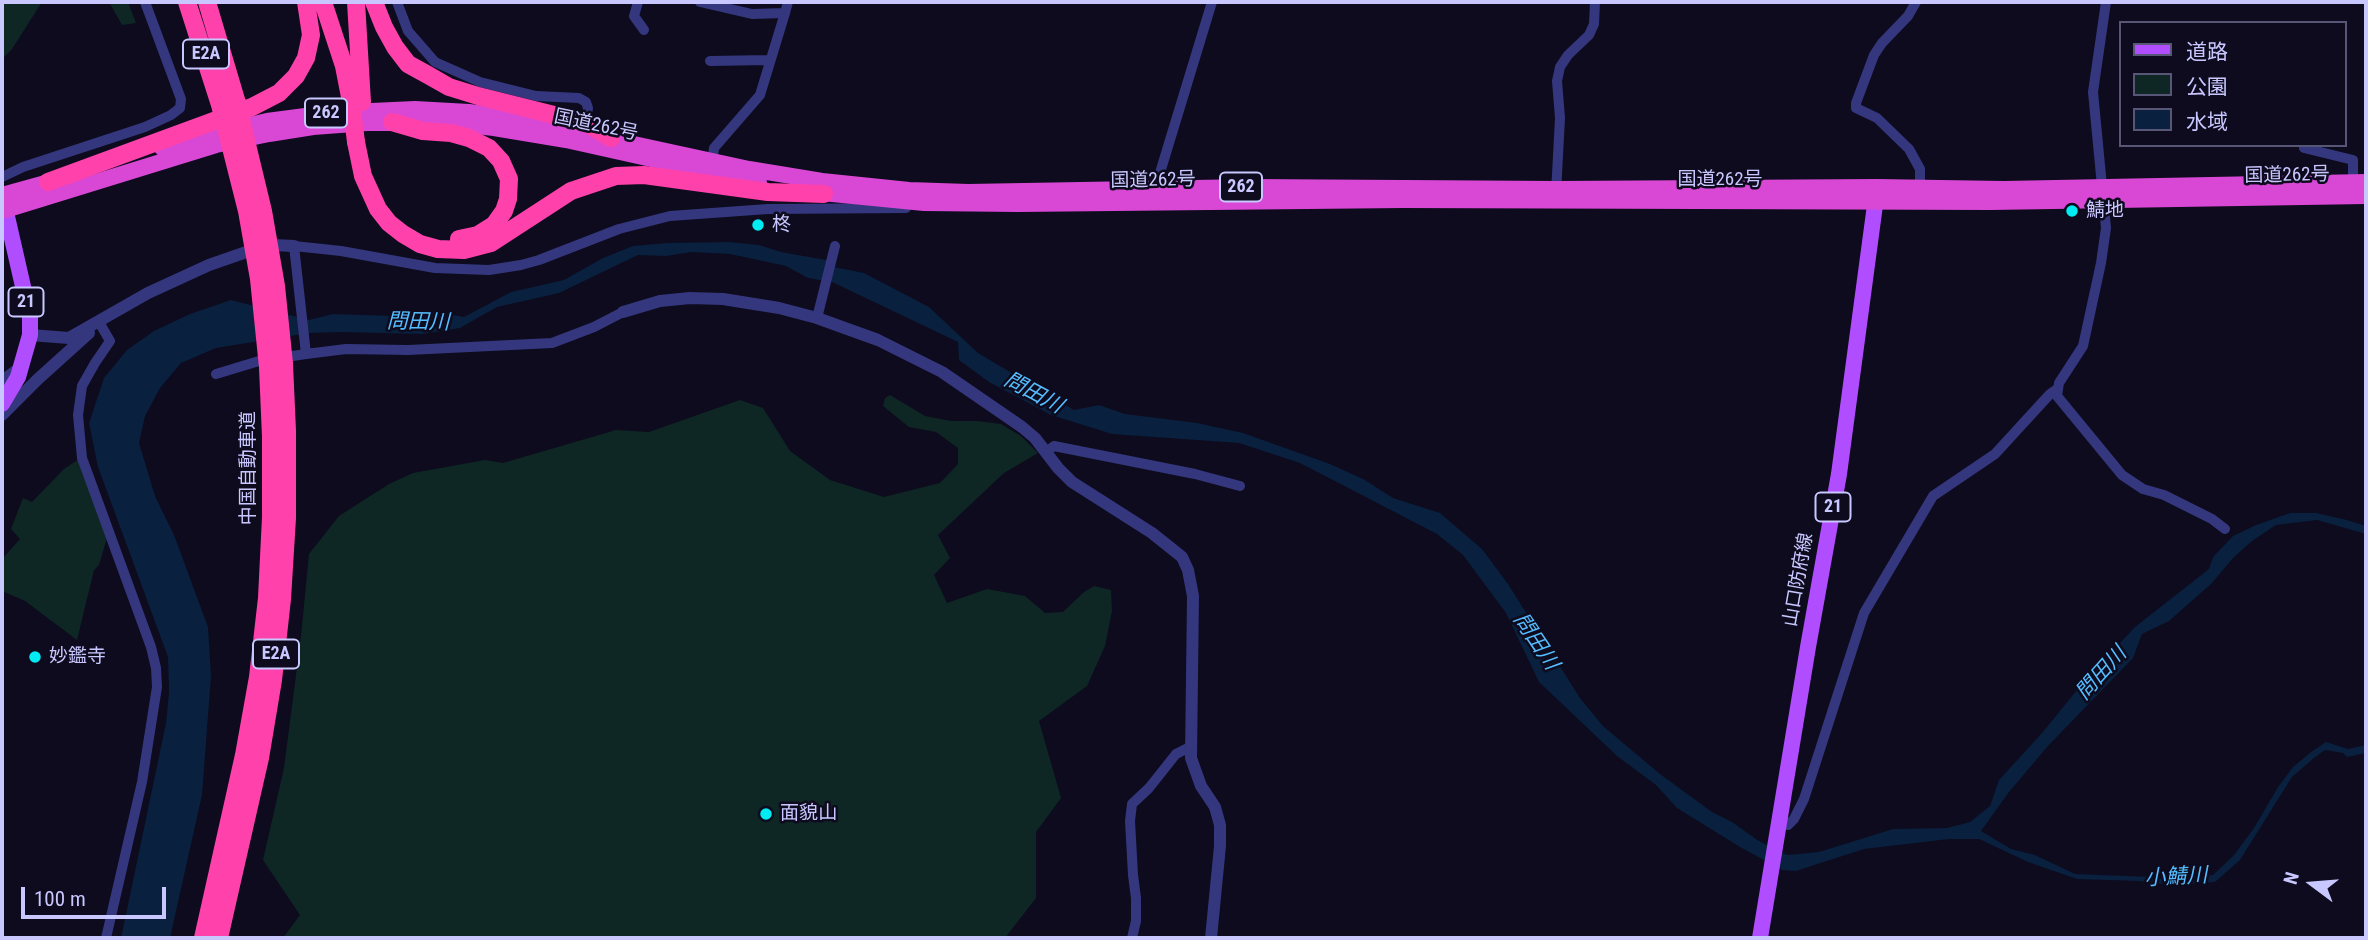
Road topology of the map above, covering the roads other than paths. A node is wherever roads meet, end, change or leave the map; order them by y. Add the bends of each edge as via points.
1 (148, 2) edge
2 (187, 2) edge
3 (207, 2) edge
4 (306, 2) edge
5 (323, 2) edge
6 (356, 2) edge
7 (374, 2) edge
8 (397, 2) edge
9 (638, 2) edge
10 (700, 2) edge
11 (1212, 2) edge
12 (1595, 2) edge
13 (1916, 2) edge
14 (2106, 2) edge
15 (786, 7) edge
16 (644, 30) dead end
17 (769, 60) junction
18 (710, 61) dead end
19 (357, 102) junction
20 (229, 105) junction
21 (392, 122) junction
22 (584, 127) junction
23 (611, 138) joint
24 (361, 142) junction
25 (2304, 148) dead end
26 (712, 162) junction
27 (2, 177) edge
28 (48, 182) junction
29 (2359, 182) edge
30 (1920, 188) junction
31 (2103, 193) junction
32 (824, 194) junction
33 (1876, 194) junction
34 (1158, 195) junction
35 (1556, 195) junction
36 (2366, 196) edge
37 (2, 201) edge
38 (1018, 204) junction
39 (294, 246) junction
40 (834, 248) dead end
41 (623, 312) joint
42 (817, 315) junction
43 (99, 322) junction
44 (30, 335) junction
45 (305, 350) junction
46 (23, 362) junction
47 (276, 366) junction
48 (216, 374) dead end
49 (2, 380) edge
50 (2057, 389) junction
51 (2, 404) edge
52 (2, 415) edge
53 (1047, 451) junction
54 (1240, 486) dead end
55 (2225, 528) dead end
56 (1190, 747) junction
57 (1778, 824) junction
58 (106, 938) edge
59 (203, 938) edge
60 (219, 938) edge
61 (1132, 938) edge
62 (1211, 938) edge
63 (1760, 938) edge

1 - 27 street via 181,99 180,108 145,127
2 - 20 highway, 中国自動車道 / E2A
3 - 20 highway, 中国自動車道 / E2A
4 - 28 highway via 311,35 306,58 279,93
5 - 19 highway
6 - 19 highway
7 - 22 highway via 408,64 449,87
8 - 22 street via 408,31 435,62 480,82 536,96 579,98 588,108
9 - 16 street via 634,16
10 - 15 street via 752,14
11 - 34 street via 1159,176
12 - 35 street via 1589,35 1568,55 1558,74
13 - 30 street via 1874,55 1856,108 1877,118 1909,149 1920,169
14 - 31 street via 2093,92
15 - 17 street
17 - 18 street
17 - 26 street via 760,95 714,148
19 - 24 highway
20 - 47 highway, 中国自動車道 / E2A, bridge via 263,211 276,286
21 - 24 highway via 469,138 501,160 509,179 508,199 494,225 457,240 437,238 408,226 382,196
21 - 32 highway, 国道262号 / 262 via 450,123 526,133
21 - 37 highway, 国道262号 / 262 via 269,134
22 - 23 highway
22 - 28 highway, 国道262号 / 262 via 415,109 328,113 207,135
23 - 26 highway, 国道262号 / 262
24 - 32 highway via 363,176 378,209 402,234 438,249 464,250 491,243 571,191 616,176
25 - 29 street via 2353,160
26 - 34 highway, 国道262号 / 262 via 909,190
28 - 37 highway, 国道262号 / 262
29 - 31 highway, 国道262号 / 262
30 - 31 highway, 国道262号 / 262
30 - 33 highway, 国道262号 / 262
31 - 33 highway, 国道262号 / 262
31 - 36 highway, 国道262号 / 262
31 - 50 street via 2104,240 2089,321 2082,346
32 - 38 highway, 国道262号 / 262 via 923,203
33 - 35 highway, 国道262号 / 262
33 - 57 main road, 山口防府線 / 21 via 1839,474
34 - 35 highway, 国道262号 / 262
34 - 38 highway, 国道262号 / 262
37 - 44 main road, 21 via 30,317
38 - 39 street via 768,209 670,216 619,229 540,260 489,270 435,268
39 - 43 street via 255,249 209,265
39 - 45 street
40 - 42 street
41 - 42 street via 660,300 710,298
41 - 45 street via 552,343
42 - 53 street via 942,372 1022,426
43 - 44 street via 69,338
43 - 52 street
43 - 58 street via 110,341 82,386 78,415 82,458 151,647 157,687 142,782
44 - 46 main road, 21
45 - 48 street
46 - 49 street
46 - 51 main road, 21
47 - 59 highway, 中国自動車道 / E2A via 262,638 244,755
47 - 60 highway, 中国自動車道 / E2A via 287,431 287,518 279,626 260,758
50 - 55 street via 2059,400 2122,475
50 - 57 street via 1995,454 1933,496 1864,613 1804,799 1788,825
53 - 54 street via 1054,446
53 - 56 street via 1072,482 1182,557 1193,596
56 - 61 street via 1176,754 1132,804 1136,921
56 - 62 street via 1194,770 1220,825
57 - 63 main road, 山口防府線 / 21

